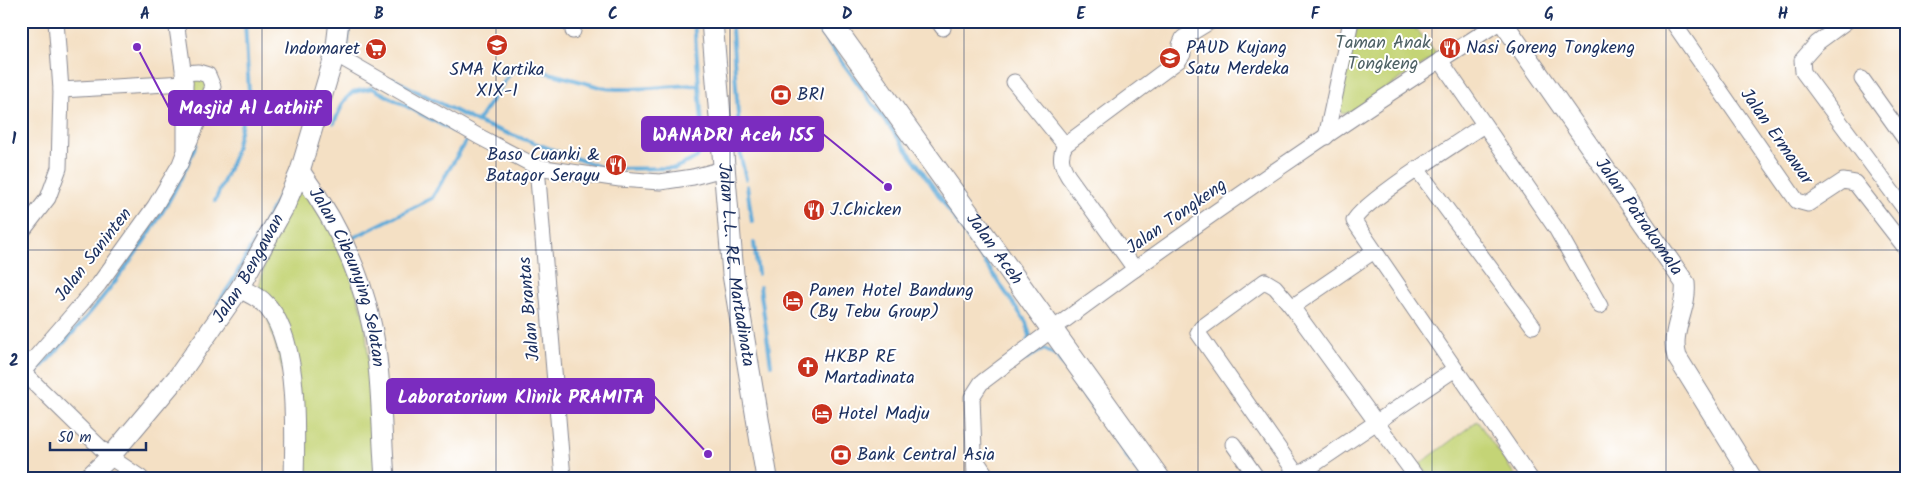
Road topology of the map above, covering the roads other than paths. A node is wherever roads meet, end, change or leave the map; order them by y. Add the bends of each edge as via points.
1 (56, 21) edge
2 (176, 21) edge
3 (339, 21) edge
4 (712, 21) edge
5 (830, 21) edge
6 (1211, 21) edge
7 (1350, 21) edge
8 (1501, 21) edge
9 (1672, 21) edge
10 (1847, 21) edge
11 (335, 54) junction
12 (1440, 60) junction
13 (184, 78) junction
14 (1862, 79) dead end
15 (1014, 82) dead end
16 (61, 90) junction
17 (1484, 125) junction
18 (1326, 137) junction
19 (1907, 142) edge
20 (1065, 145) junction
21 (185, 151) junction
22 (537, 167) junction
23 (723, 169) junction
24 (1417, 169) junction
25 (300, 171) junction
26 (1907, 212) edge
27 (21, 234) edge
28 (1907, 250) edge
29 (1374, 251) junction
30 (1135, 269) junction
31 (240, 288) junction
32 (1600, 306) dead end
33 (1292, 307) junction
34 (1533, 326) dead end
35 (1051, 330) junction
36 (1455, 369) junction
37 (22, 372) edge
38 (1377, 422) junction
39 (1233, 444) dead end
40 (110, 457) junction
41 (974, 457) junction
42 (1296, 477) edge
43 (88, 478) edge
44 (141, 478) edge
45 (294, 478) edge
46 (385, 478) edge
47 (563, 478) edge
48 (768, 478) edge
49 (975, 478) edge
50 (988, 478) edge
51 (1158, 478) edge
52 (1257, 478) edge
53 (1417, 478) edge
54 (1530, 478) edge
55 (1752, 478) edge

1 - 16 street
2 - 13 street, Jalan Saninten
3 - 11 street, Jalan Bengawan
4 - 23 main road, Jalan L.L. RE. Martadinata
5 - 35 main road, Jalan Aceh
6 - 20 street via 1183,38 1180,45 1183,54 1179,60
7 - 18 street
8 - 12 street, Jalan Tongkeng
8 - 55 street, Jalan Patrakomala via 1685,283 1684,306 1674,340 1678,357
9 - 28 street, Jalan Ermawar via 1797,201 1808,204 1843,181 1855,183
10 - 26 street via 1808,52 1802,60 1803,72
11 - 22 street
11 - 25 street, Jalan Bengawan
12 - 17 street
12 - 18 street, Jalan Tongkeng
13 - 16 street
13 - 21 street, Jalan Saninten
13 - 21 street, Jalan Saninten via 198,72 208,75 214,87
14 - 19 street
15 - 20 street
16 - 27 street via 60,168 48,198
17 - 24 street
17 - 32 street via 1557,230
18 - 30 street, Jalan Tongkeng
20 - 30 street via 1061,163 1068,176
21 - 37 street, Jalan Saninten via 172,180 128,246
22 - 23 street via 660,182
22 - 47 street, Jalan Brantas
23 - 48 main road, Jalan L.L. RE. Martadinata via 735,286
24 - 29 street via 1356,217 1355,224
24 - 34 street
25 - 31 street, Jalan Bengawan via 285,206
25 - 46 street, Jalan Cibeunying Selatan via 347,250 371,319
29 - 33 street
29 - 36 street
30 - 35 street, Jalan Tongkeng
31 - 40 street, Jalan Bengawan via 179,375
31 - 45 street via 265,303 285,339 296,425
33 - 38 street
33 - 42 street via 1275,287 1265,281 1198,333
35 - 41 street, Jalan Tongkeng via 975,390 972,397
35 - 51 main road, Jalan Aceh
36 - 38 street
36 - 54 street
37 - 40 street
38 - 42 street
38 - 53 street
39 - 52 street
40 - 43 street, Jalan Bengawan
40 - 44 street
41 - 49 street
41 - 50 street

